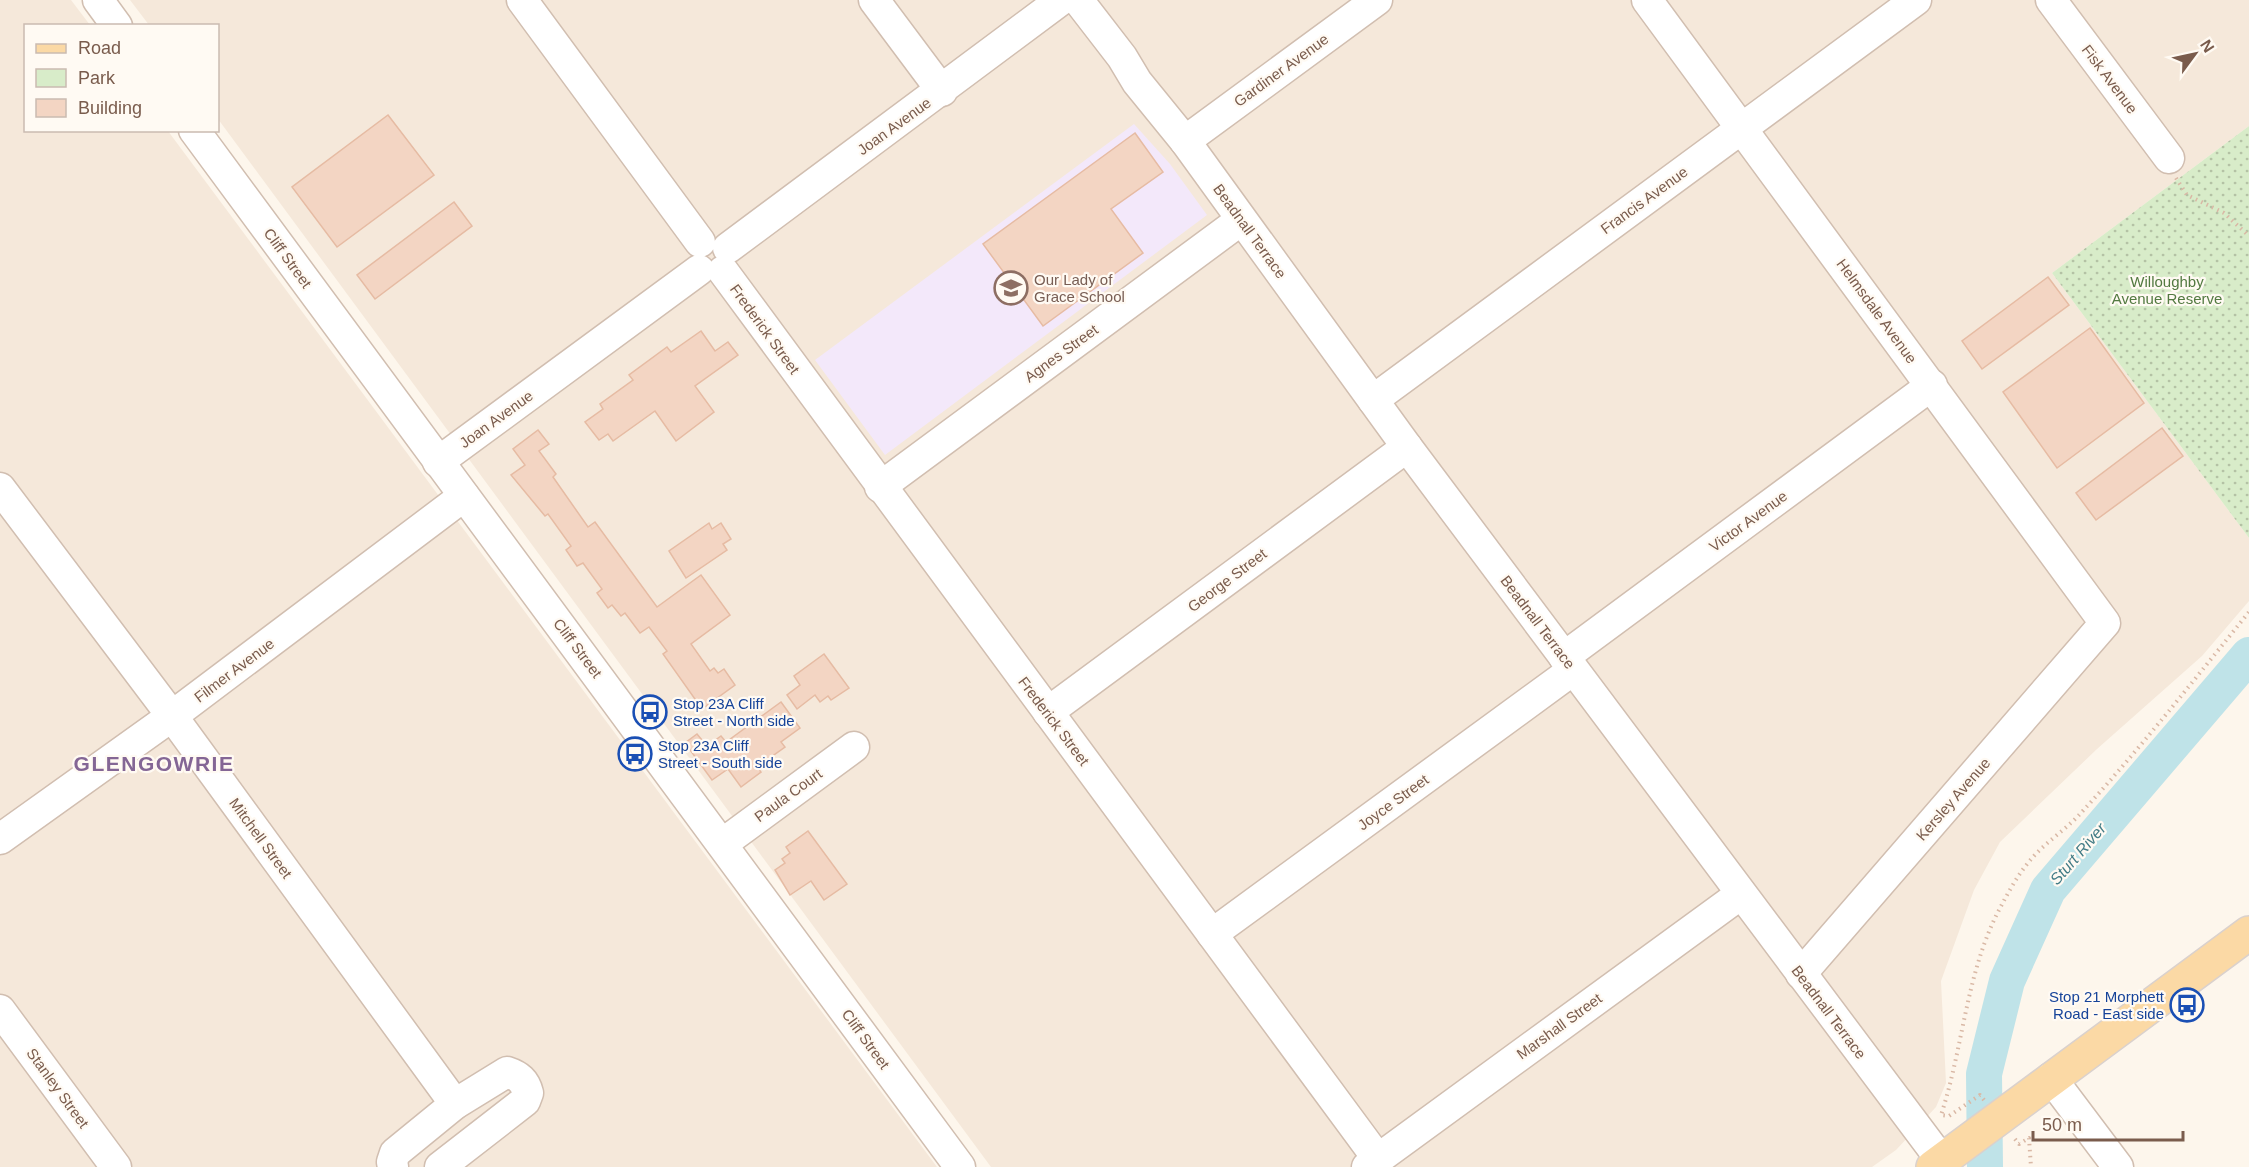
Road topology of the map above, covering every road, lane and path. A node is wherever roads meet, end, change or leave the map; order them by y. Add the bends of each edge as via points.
1 (98, 0) edge
2 (522, 0) edge
3 (874, 0) edge
4 (1377, 0) edge
5 (1647, 0) edge
6 (1916, 0) edge
7 (2051, 0) edge
8 (1066, 1) edge
9 (116, 24) edge
10 (942, 91) junction
11 (1742, 128) junction
12 (195, 132) edge
13 (1185, 141) junction
14 (2169, 158) joint
15 (1242, 220) junction
16 (2249, 236) edge
17 (712, 258) junction
18 (1932, 385) junction
19 (1372, 400) junction
20 (1407, 447) junction
21 (438, 462) junction
22 (880, 487) junction
23 (0, 488) edge
24 (464, 496) junction
25 (2249, 612) edge
26 (2105, 624) joint
27 (1569, 663) junction
28 (1048, 712) junction
29 (172, 716) junction
30 (854, 747) dead end
31 (0, 838) edge
32 (722, 844) junction
33 (1741, 894) junction
34 (2249, 933) edge
35 (1212, 934) junction
36 (1801, 974) junction
37 (0, 1010) edge
38 (2051, 1078) junction
39 (1982, 1097) dead end
40 (455, 1104) junction
41 (2019, 1144) dead end
42 (1944, 1158) edge
43 (1372, 1163) edge
44 (116, 1167) edge
45 (393, 1167) edge
46 (440, 1167) edge
47 (960, 1167) edge
48 (2031, 1167) edge
49 (2118, 1167) edge

1 - 9 street
2 - 17 street, Frederick Street
3 - 10 street
4 - 13 street, Gardiner Avenue
5 - 11 street, Helmsdale Avenue
6 - 11 street, Francis Avenue
7 - 14 street, Fisk Avenue
8 - 10 street, Joan Avenue
8 - 13 street, Beadnall Terrace via 1112,65 1137,82
10 - 17 street, Joan Avenue
11 - 18 street, Helmsdale Avenue
11 - 19 street, Francis Avenue
12 - 21 street, Cliff Street
13 - 15 street, Beadnall Terrace
14 - 16 path via 2187,195 2224,213
15 - 19 street, Beadnall Terrace
15 - 22 street, Agnes Street
17 - 21 street, Joan Avenue
17 - 22 street, Frederick Street
18 - 26 street, Helmsdale Avenue
18 - 27 street, Victor Avenue
19 - 20 street, Beadnall Terrace
20 - 27 street, Beadnall Terrace
20 - 28 street, George Street
21 - 24 street, Cliff Street
22 - 28 street, Frederick Street
23 - 29 street, Mitchell Street
24 - 29 street, Filmer Avenue
24 - 32 street, Cliff Street
25 - 39 path via 2080,815 2019,873 1997,912 1981,955 1941,1115 1948,1116
26 - 36 street, Kersley Avenue
27 - 33 street, Beadnall Terrace
27 - 35 street, Joyce Street
28 - 35 street, Frederick Street
29 - 31 street, Filmer Avenue
29 - 40 street, Mitchell Street
30 - 32 street, Paula Court
32 - 47 street, Cliff Street
33 - 36 street, Beadnall Terrace
33 - 43 street, Marshall Street
34 - 38 main road
35 - 43 street, Frederick Street
36 - 42 street, Beadnall Terrace
37 - 44 street, Stanley Street
38 - 42 main road
38 - 49 street
40 - 45 street via 395,1153
40 - 46 street via 507,1072 518,1075 528,1093 518,1108
41 - 48 path via 2029,1138

